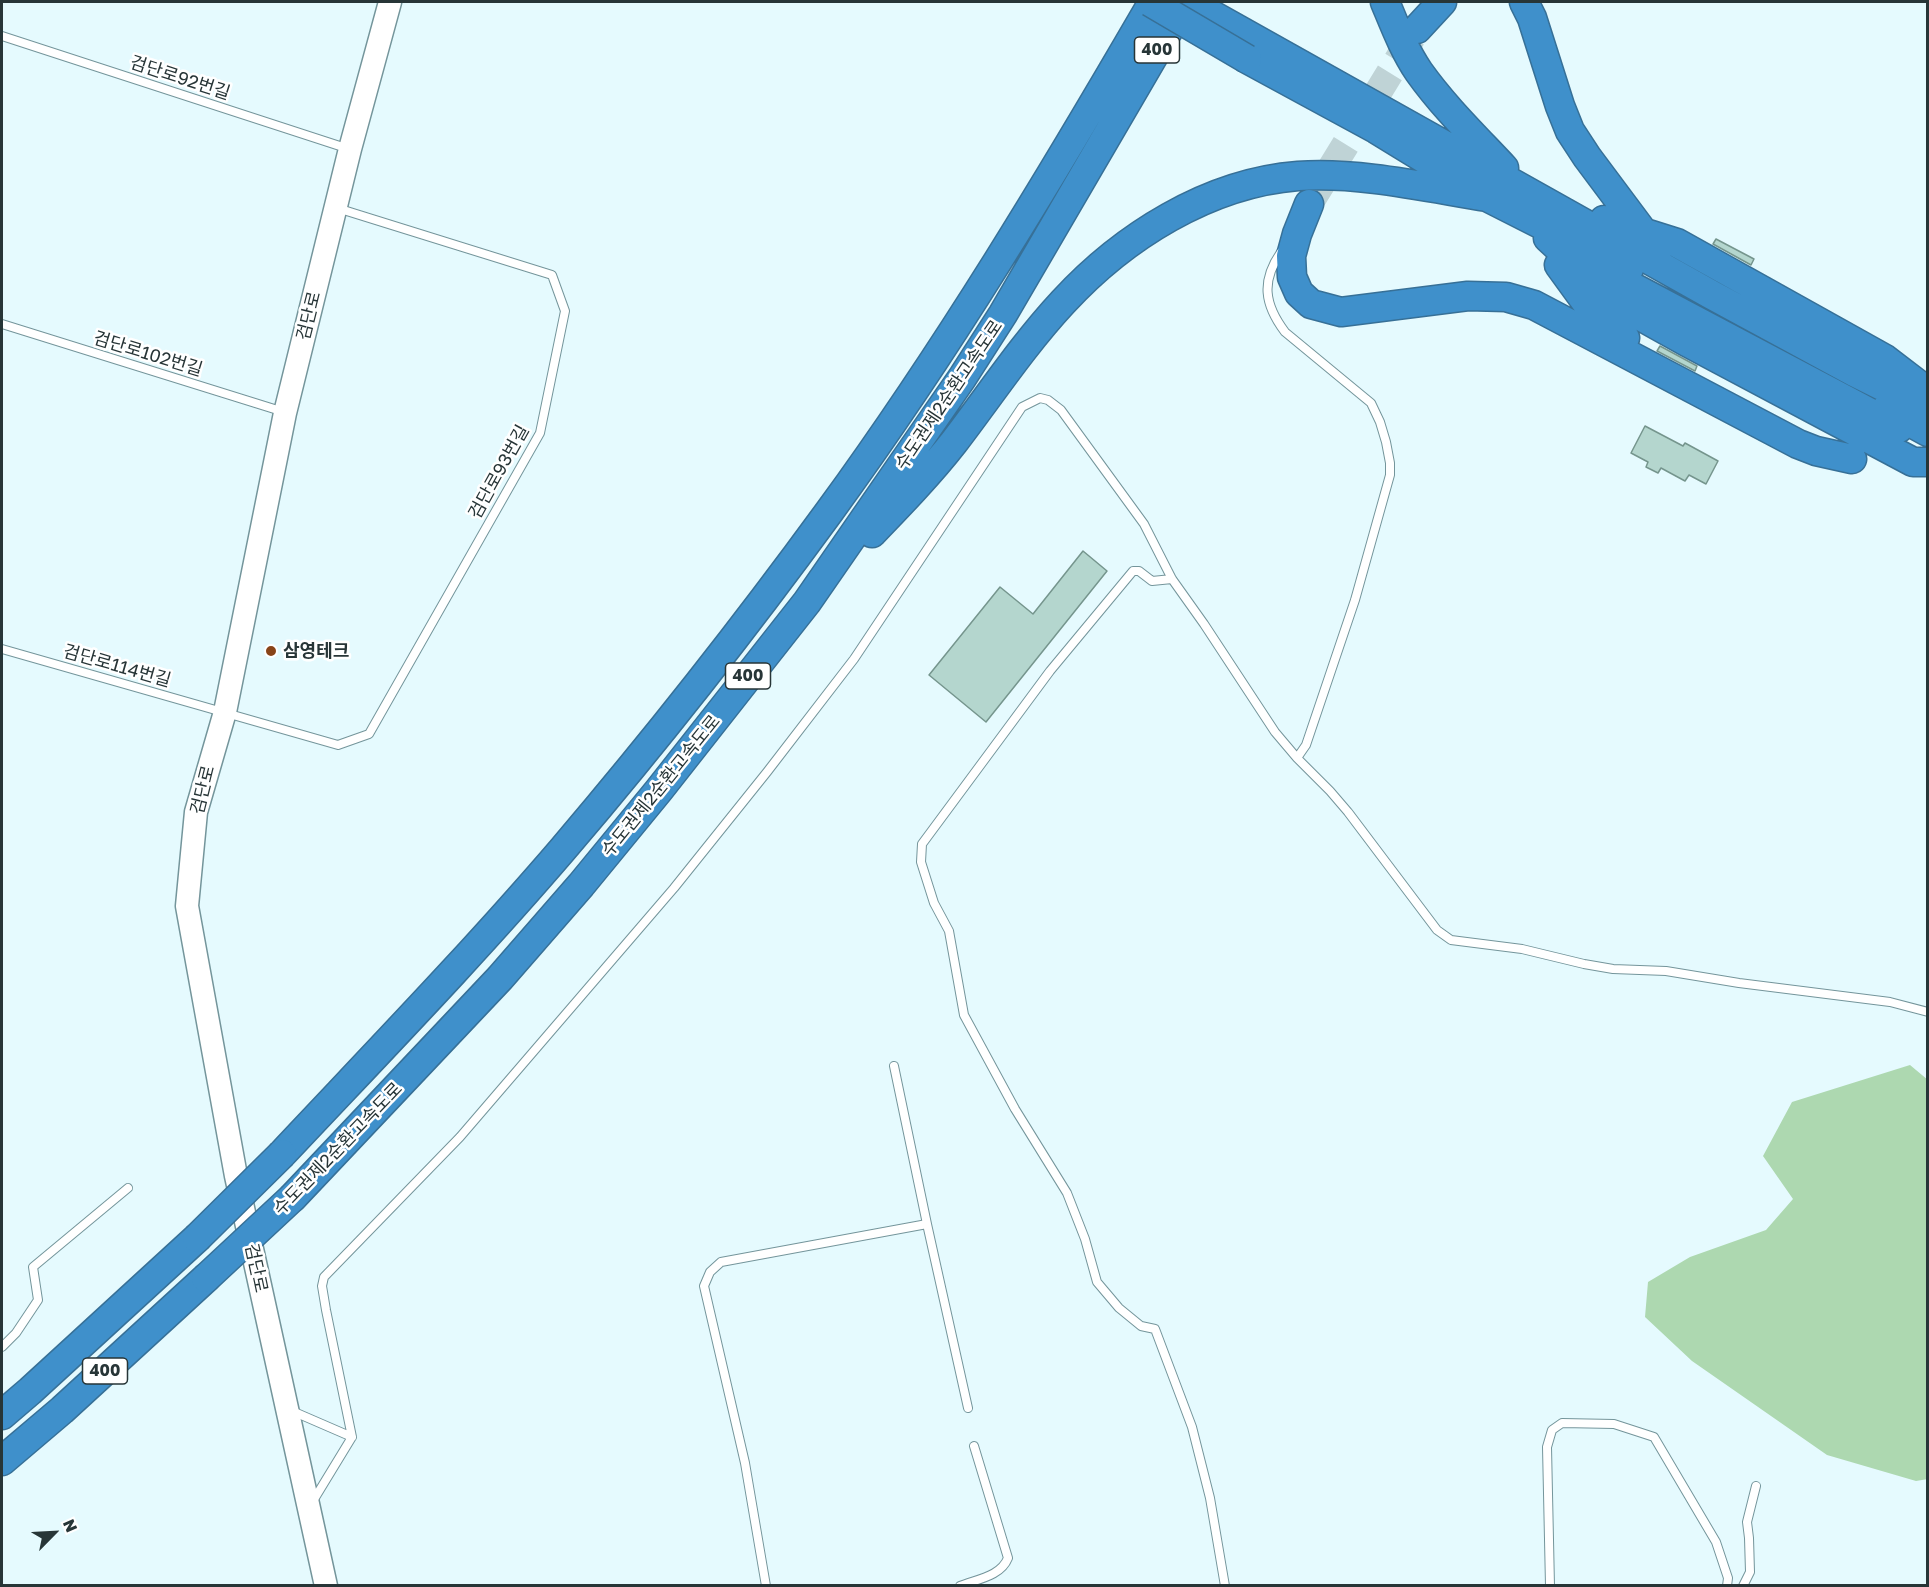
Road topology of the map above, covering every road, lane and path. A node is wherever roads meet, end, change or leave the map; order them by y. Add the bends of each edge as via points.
1 (390, 2) edge
2 (1152, 2) edge
3 (1187, 2) edge
4 (1385, 2) edge
5 (1442, 2) edge
6 (1524, 2) edge
7 (1417, 29) tunnel mouth
8 (2, 36) edge
9 (1253, 50) junction
10 (350, 149) junction
11 (1487, 197) junction
12 (1531, 202) junction
13 (336, 208) junction
14 (1304, 216) joint
15 (1643, 233) junction
16 (1677, 275) junction
17 (2, 324) edge
18 (1928, 378) edge
19 (1928, 392) edge
20 (1928, 402) edge
21 (1928, 409) edge
22 (285, 413) junction
23 (1928, 432) edge
24 (1917, 456) edge
25 (1852, 459) junction
26 (1172, 579) junction
27 (807, 602) junction
28 (2, 649) edge
29 (225, 712) junction
30 (1297, 758) junction
31 (1928, 1012) edge
32 (894, 1066) dead end
33 (128, 1188) dead end
34 (927, 1224) junction
35 (2, 1347) edge
36 (968, 1408) dead end
37 (287, 1409) junction
38 (2, 1415) edge
39 (352, 1437) junction
40 (974, 1446) dead end
41 (2, 1461) edge
42 (1756, 1486) dead end
43 (309, 1508) junction
44 (326, 1586) edge
45 (766, 1586) edge
46 (960, 1586) edge
47 (1225, 1586) edge
48 (1550, 1586) edge
49 (1727, 1586) edge
50 (1743, 1586) edge

1 - 10 main road, 검단로
2 - 9 highway, bridge
2 - 38 highway, 수도권제2순환고속도로 / 400, bridge via 1046,184 869,456 783,575 635,764 418,1010 282,1154
3 - 9 highway
3 - 27 highway, 수도권제2순환고속도로 / 400 via 1003,314
4 - 12 highway via 1418,71
5 - 7 highway
6 - 15 highway via 1570,131
8 - 10 lane, 검단로92번길
9 - 11 highway
9 - 12 highway
10 - 13 main road, 검단로
11 - 12 highway
11 - 27 highway via 1352,176 1298,176 1254,183 1200,202 1160,223 1092,274 1063,302 953,443
12 - 15 highway
12 - 15 highway
12 - 16 highway
12 - 23 highway via 1705,308
12 - 24 highway via 1628,284
12 - 24 highway via 1612,316
12 - 25 highway via 1604,327
13 - 22 main road, 검단로
13 - 29 lane, 검단로93번길 via 552,275 565,311 540,433 369,734 338,745
14 - 25 highway via 1291,256 1292,277 1299,293 1311,304 1341,312 1468,296 1506,297 1534,305 1798,444
14 - 30 lane via 1272,265 1266,285 1268,301 1284,332 1371,403 1380,422 1390,475 1355,600 1306,745
15 - 16 highway
15 - 18 highway via 1666,223 1895,346
15 - 19 highway via 1677,243 1885,359
15 - 20 highway
16 - 21 highway
17 - 22 lane, 검단로102번길
22 - 29 main road, 검단로
24 - 25 highway
26 - 30 lane via 1275,732
26 - 39 lane via 1144,524 1061,411 1040,398 1022,407 854,659 674,888 460,1137 324,1277 326,1310
26 - 47 lane via 1152,581 1133,571 1050,671 922,844 921,862 934,903 949,931 964,1015 1067,1193 1097,1282 1141,1326 1155,1329 1192,1427 1210,1498
27 - 41 highway, 수도권제2순환고속도로 / 400, bridge via 659,790 500,978 293,1197
28 - 29 lane, 검단로114번길
29 - 37 main road, 검단로 via 196,812 187,906 236,1176
30 - 31 lane via 1348,812 1437,930 1451,940 1522,949 1613,969 1666,971 1890,1002
32 - 34 lane
33 - 35 lane via 33,1267 38,1299
34 - 36 lane
34 - 45 lane via 721,1262 710,1272 704,1286 745,1463
37 - 39 lane
37 - 43 main road, 검단로
39 - 43 lane
40 - 46 lane via 1008,1558 1005,1567 997,1572
42 - 50 lane via 1747,1522 1750,1572
43 - 44 main road, 검단로
48 - 49 lane via 1547,1447 1552,1430 1562,1423 1614,1424 1654,1437 1716,1542

